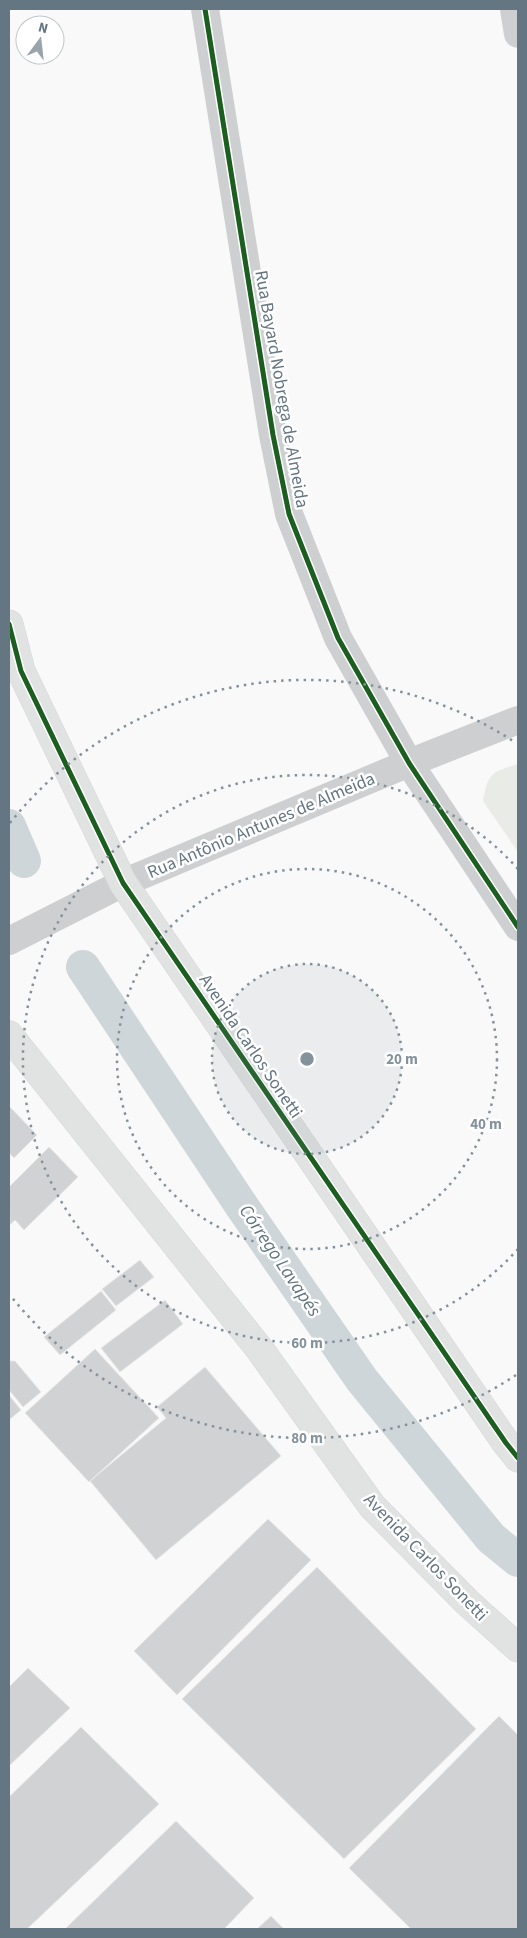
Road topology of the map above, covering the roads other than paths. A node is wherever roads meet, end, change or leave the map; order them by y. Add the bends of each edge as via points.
1 (205, 9) edge
2 (514, 9) edge
3 (518, 34) edge
4 (9, 624) edge
5 (518, 720) edge
6 (409, 762) junction
7 (111, 889) junction
8 (518, 927) edge
9 (9, 941) edge
10 (9, 1035) edge
11 (518, 1458) edge
12 (518, 1648) edge

1 - 6 street, Rua Bayard Nobrega de Almeida via 273,435 290,514 338,638
2 - 3 street
4 - 7 street, Avenida Carlos Sonetti via 21,671
5 - 6 street, Rua Antônio Antunes de Almeida
6 - 7 street, Rua Antônio Antunes de Almeida
6 - 8 street, Rua Bayard Nobrega de Almeida
7 - 9 street, Rua Antônio Antunes de Almeida
7 - 11 street, Avenida Carlos Sonetti
10 - 12 street, Avenida Carlos Sonetti via 261,1351 372,1506 467,1602

